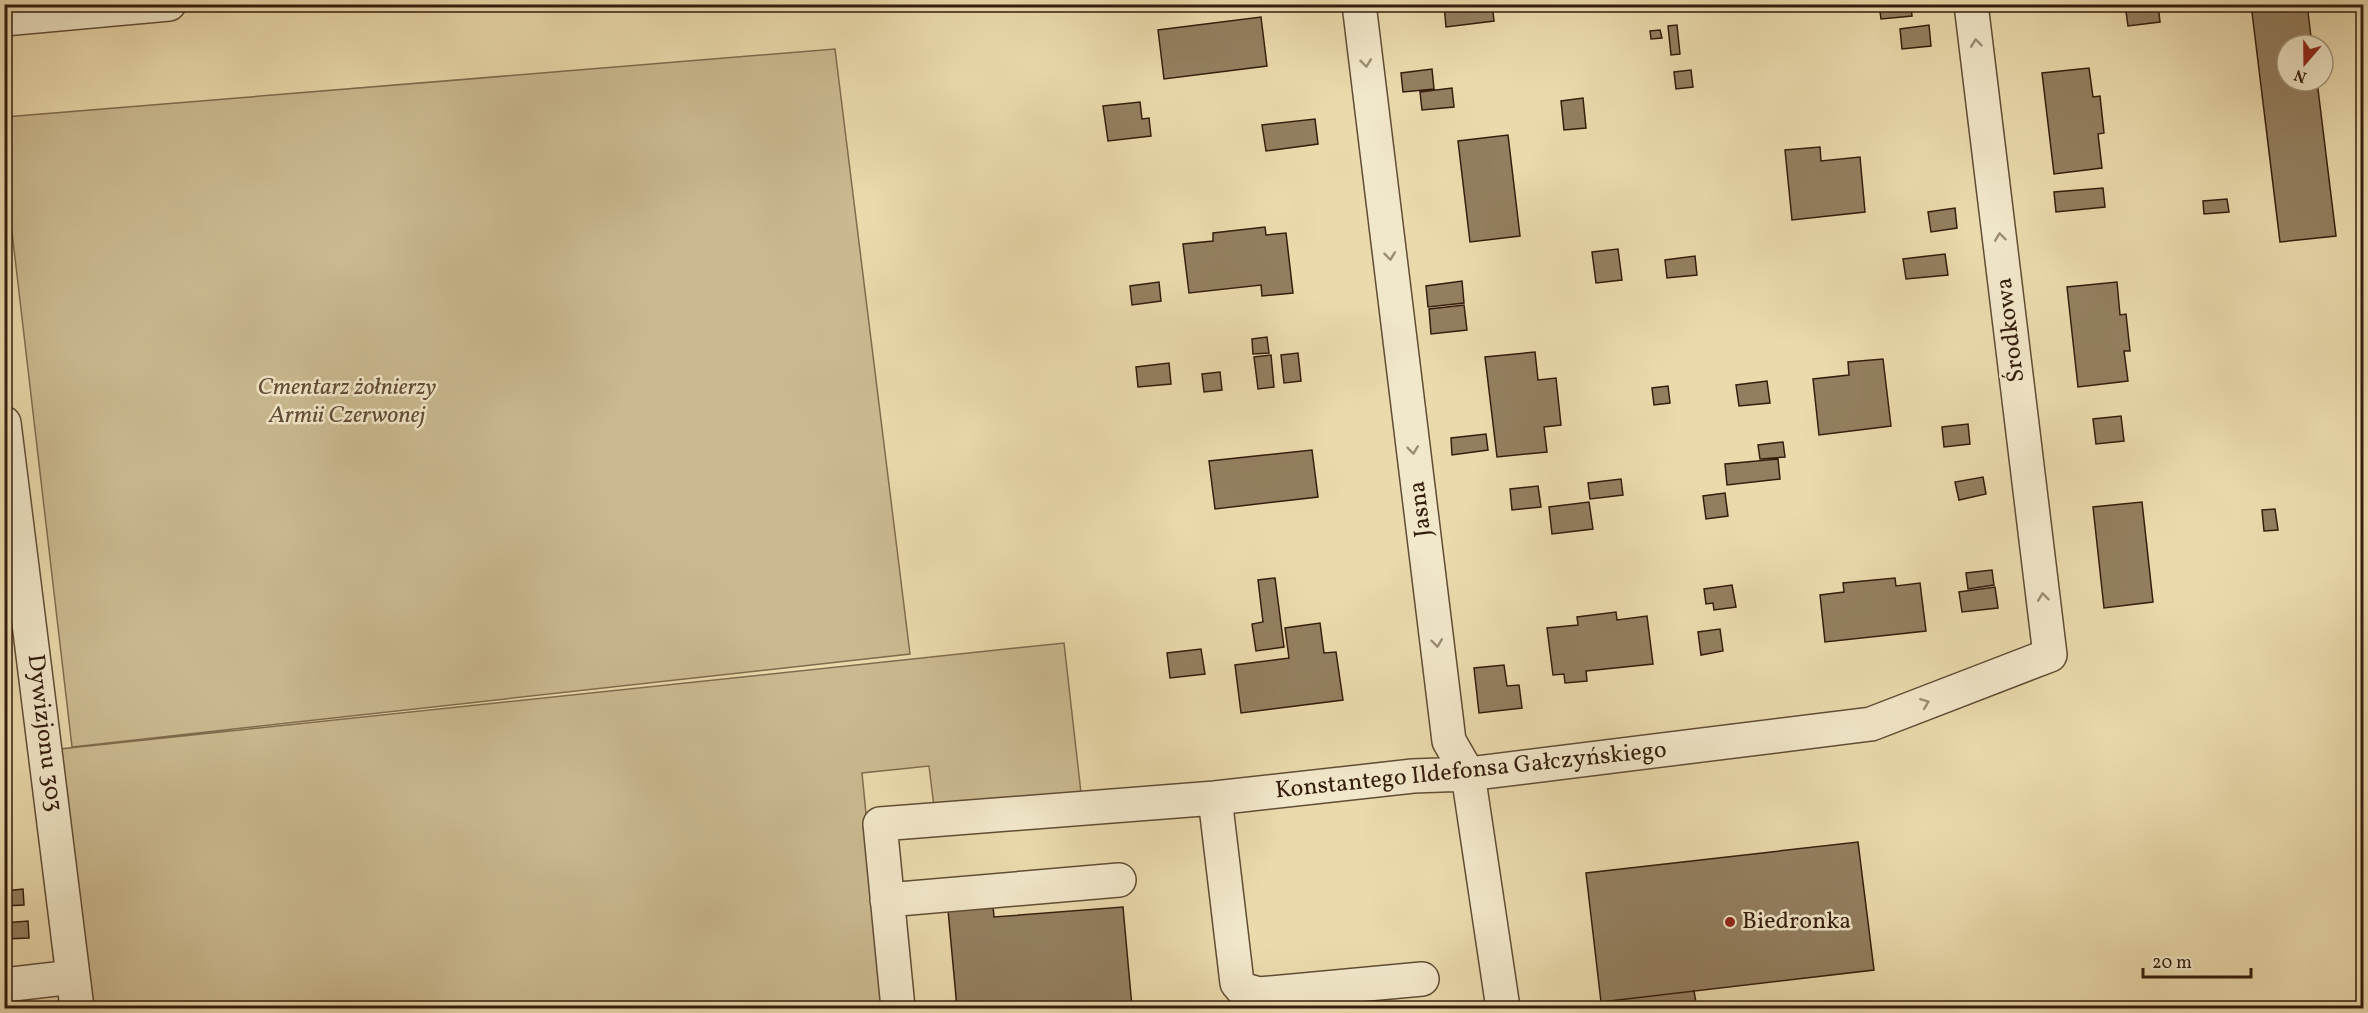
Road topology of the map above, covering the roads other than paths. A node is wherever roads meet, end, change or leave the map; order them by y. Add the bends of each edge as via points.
1 (169, 4) edge
2 (1359, 4) edge
3 (1971, 4) edge
4 (4, 19) edge
5 (4, 423) edge
6 (2050, 655) joint
7 (1468, 774) junction
8 (1215, 798) junction
9 (1119, 880) dead end
10 (887, 900) junction
11 (1422, 980) dead end
12 (4, 985) edge
13 (75, 993) edge
14 (898, 1008) edge
15 (1503, 1008) edge

1 - 4 street
2 -> 7 street, Jasna via 1449,741
6 -> 3 street, Środkowa
5 - 13 street, Dywizjonu 303
7 -> 6 street, Konstantego Ildefonsa Gałczyńskiego via 1871,724
7 - 8 street, Konstantego Ildefonsa Gałczyńskiego via 1413,776
7 - 15 street, Jasna
8 - 10 street, Konstantego Ildefonsa Gałczyńskiego via 880,824
8 - 11 street via 1237,983 1242,989 1259,994
9 - 10 street
10 - 14 street
12 - 13 street

